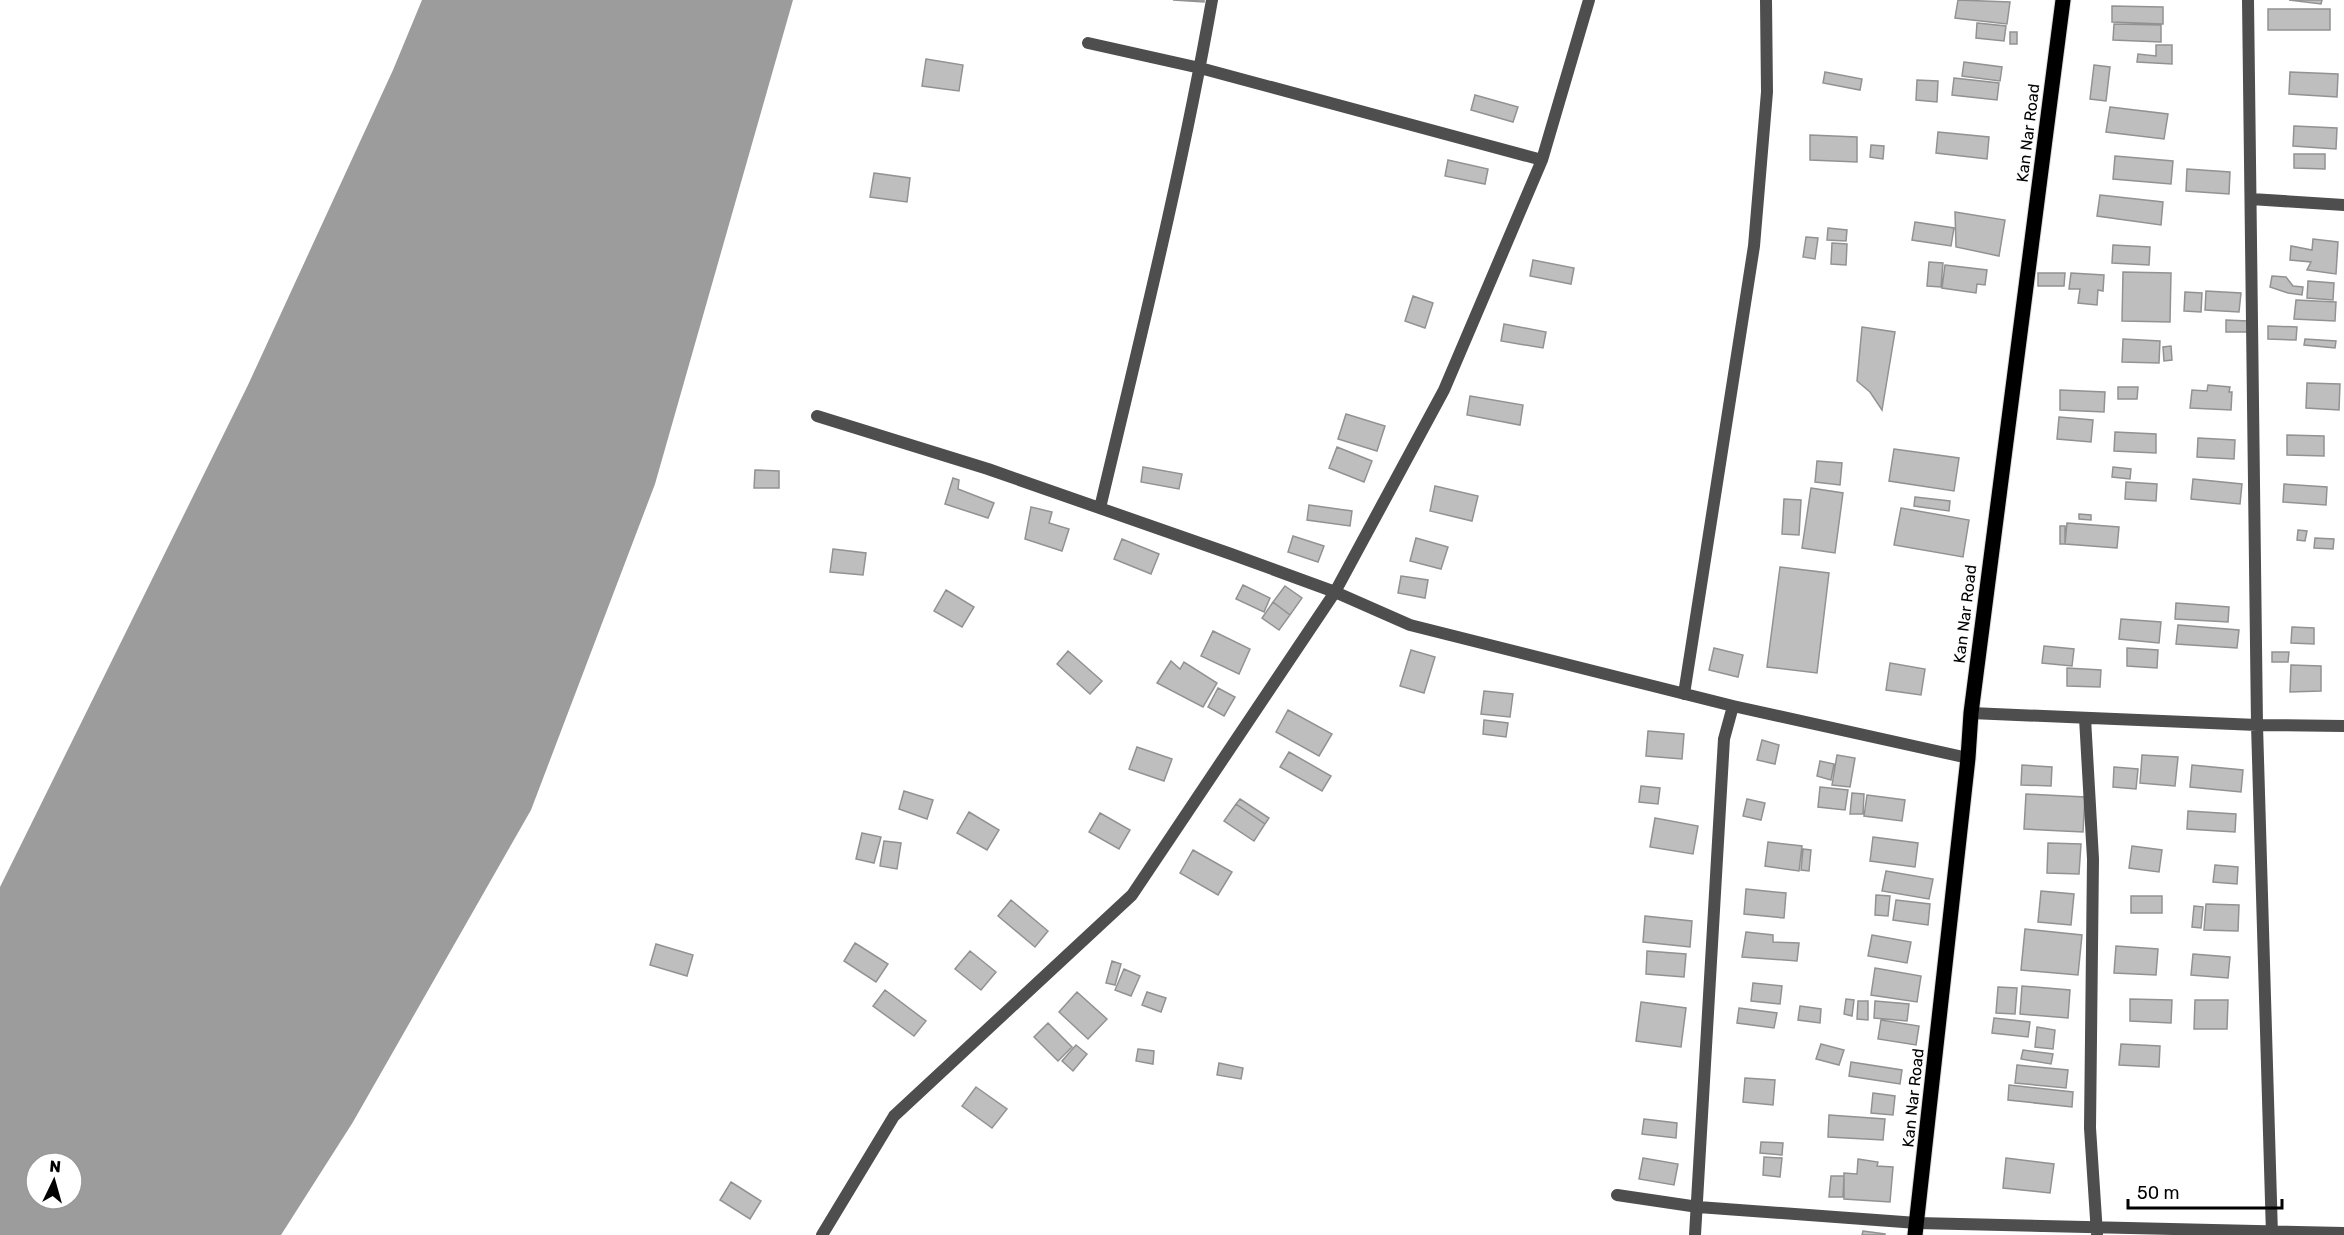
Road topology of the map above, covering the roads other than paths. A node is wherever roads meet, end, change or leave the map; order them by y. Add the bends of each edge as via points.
1 (1212, 0) edge
2 (1589, 0) edge
3 (1766, 0) edge
4 (2064, 0) edge
5 (2248, 0) edge
6 (1088, 43) dead end
7 (1200, 68) junction
8 (1542, 160) junction
9 (2251, 199) junction
10 (2344, 205) edge
11 (817, 416) dead end
12 (1100, 508) junction
13 (1335, 592) junction
14 (1684, 694) junction
15 (1733, 706) junction
16 (1971, 712) junction
17 (2085, 718) junction
18 (2257, 724) junction
19 (2344, 726) edge
20 (1968, 758) junction
21 (1617, 1195) dead end
22 (1698, 1207) junction
23 (1916, 1229) edge
24 (2097, 1232) edge
25 (2344, 1233) edge
26 (2272, 1234) edge
27 (822, 1235) edge
28 (1695, 1235) edge

1 - 7 street
2 - 8 street
3 - 14 street via 1767,92 1754,246
4 - 16 main road, Kan Nar Road
5 - 9 street
6 - 7 street
7 - 8 street
7 - 12 street
8 - 13 street via 1444,390
9 - 10 street
9 - 18 street
11 - 12 street
12 - 13 street
13 - 14 street via 1410,625
13 - 27 street via 1132,895 894,1116
14 - 15 street
15 - 20 street
15 - 22 street via 1724,739
16 - 17 street
16 - 20 main road, Kan Nar Road
17 - 18 street
17 - 24 street via 2093,859 2090,1128
18 - 19 street
18 - 26 street
20 - 23 main road, Kan Nar Road
21 - 22 street
22 - 23 street
22 - 28 street
23 - 24 street
24 - 26 street
25 - 26 street

